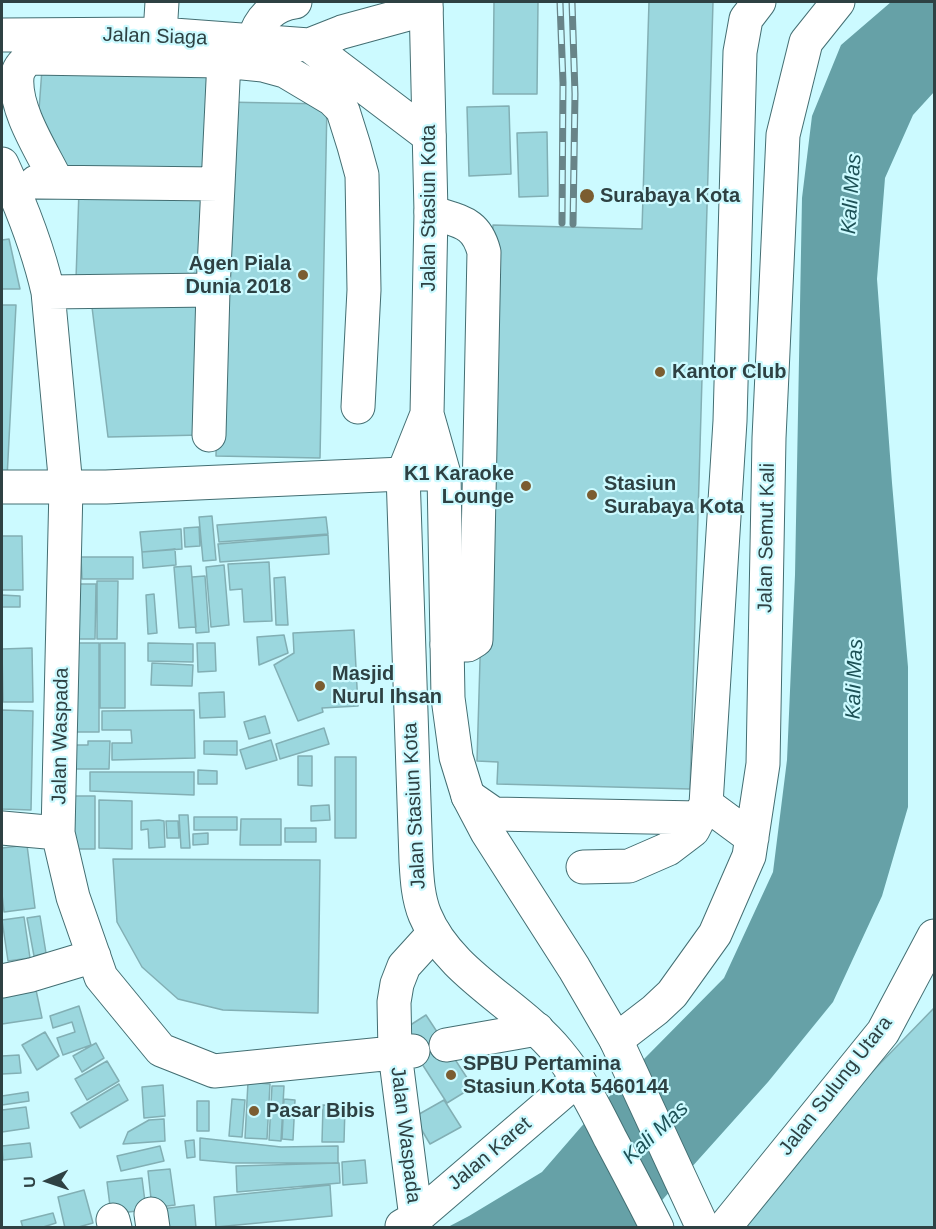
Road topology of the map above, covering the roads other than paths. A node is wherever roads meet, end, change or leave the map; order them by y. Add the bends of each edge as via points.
1 (162, 2) edge
2 (295, 2) edge
3 (759, 2) edge
4 (838, 2) edge
5 (426, 5) edge
6 (160, 34) junction
7 (2, 35) edge
8 (309, 45) junction
9 (234, 47) junction
10 (429, 136) junction
11 (6, 173) edge
12 (57, 182) junction
13 (218, 184) junction
14 (431, 212) junction
15 (213, 290) junction
16 (48, 292) junction
17 (773, 356) junction
18 (732, 367) junction
19 (358, 407) dead end
20 (426, 414) junction
21 (730, 421) junction
22 (209, 435) dead end
23 (769, 438) junction
24 (403, 474) junction
25 (444, 474) junction
26 (2, 487) edge
27 (66, 487) junction
28 (447, 645) junction
29 (468, 796) junction
30 (702, 811) junction
31 (2, 828) edge
32 (58, 833) junction
33 (752, 838) junction
34 (583, 867) dead end
35 (434, 933) junction
36 (934, 938) edge
37 (93, 956) junction
38 (2, 981) edge
39 (537, 1029) junction
40 (446, 1045) dead end
41 (404, 1052) junction
42 (623, 1053) junction
43 (585, 1090) junction
44 (408, 1223) edge
45 (709, 1225) edge
46 (657, 1227) edge

1 - 6 street
2 - 9 street via 265,15
3 - 18 street via 746,19 740,52
4 - 17 street, Jalan Semut Kali via 806,42 783,135
5 - 8 street, Jalan Siaga
5 - 10 street, Jalan Stasiun Kota
6 - 7 street, Jalan Siaga
6 - 9 street, Jalan Siaga
8 - 9 street, Jalan Siaga
8 - 10 street
9 - 12 street via 30,58 21,64 17,76 22,111
9 - 13 street
9 - 19 street via 263,65 285,70 332,99 343,111 362,186 364,290
10 - 14 street, Jalan Stasiun Kota
11 - 12 street
11 - 16 street, Jalan Waspada
12 - 13 street
13 - 15 street
14 - 20 street, Jalan Stasiun Kota
14 - 28 street via 470,226 480,236 484,252 476,640 468,645
15 - 16 street
15 - 22 street
16 - 27 street, Jalan Waspada
17 - 18 street
17 - 23 street, Jalan Semut Kali
18 - 21 street
20 - 24 street, Jalan Stasiun Kota
20 - 25 street, Jalan Stasiun Kota
21 - 23 street
21 - 30 street
23 - 33 street, Jalan Semut Kali via 763,764
24 - 25 street
24 - 27 street
24 - 35 street, Jalan Stasiun Kota via 416,861 419,897
25 - 28 street, Jalan Stasiun Kota
26 - 27 street
27 - 32 street, Jalan Waspada
28 - 29 street, Jalan Stasiun Kota via 448,698 456,757
29 - 30 street via 494,814
29 - 42 street, Jalan Stasiun Kota
30 - 33 street
30 - 34 street via 693,830 668,849 629,866
31 - 32 street
32 - 37 street, Jalan Waspada via 73,897
33 - 42 street, Jalan Semut Kali via 749,856 716,934
35 - 39 street, Jalan Stasiun Kota via 463,968
35 - 41 street, Jalan Waspada via 404,966 397,984 394,1002
36 - 45 street, Jalan Sulung Utara via 883,1032
37 - 38 street
37 - 41 street, Jalan Waspada via 101,977 161,1050 214,1071
39 - 40 street
39 - 43 street, Jalan Stasiun Kota
41 - 44 street, Jalan Waspada
42 - 45 street, Jalan Stasiun Kota
43 - 44 street, Jalan Karet
43 - 46 street, Jalan Stasiun Kota

